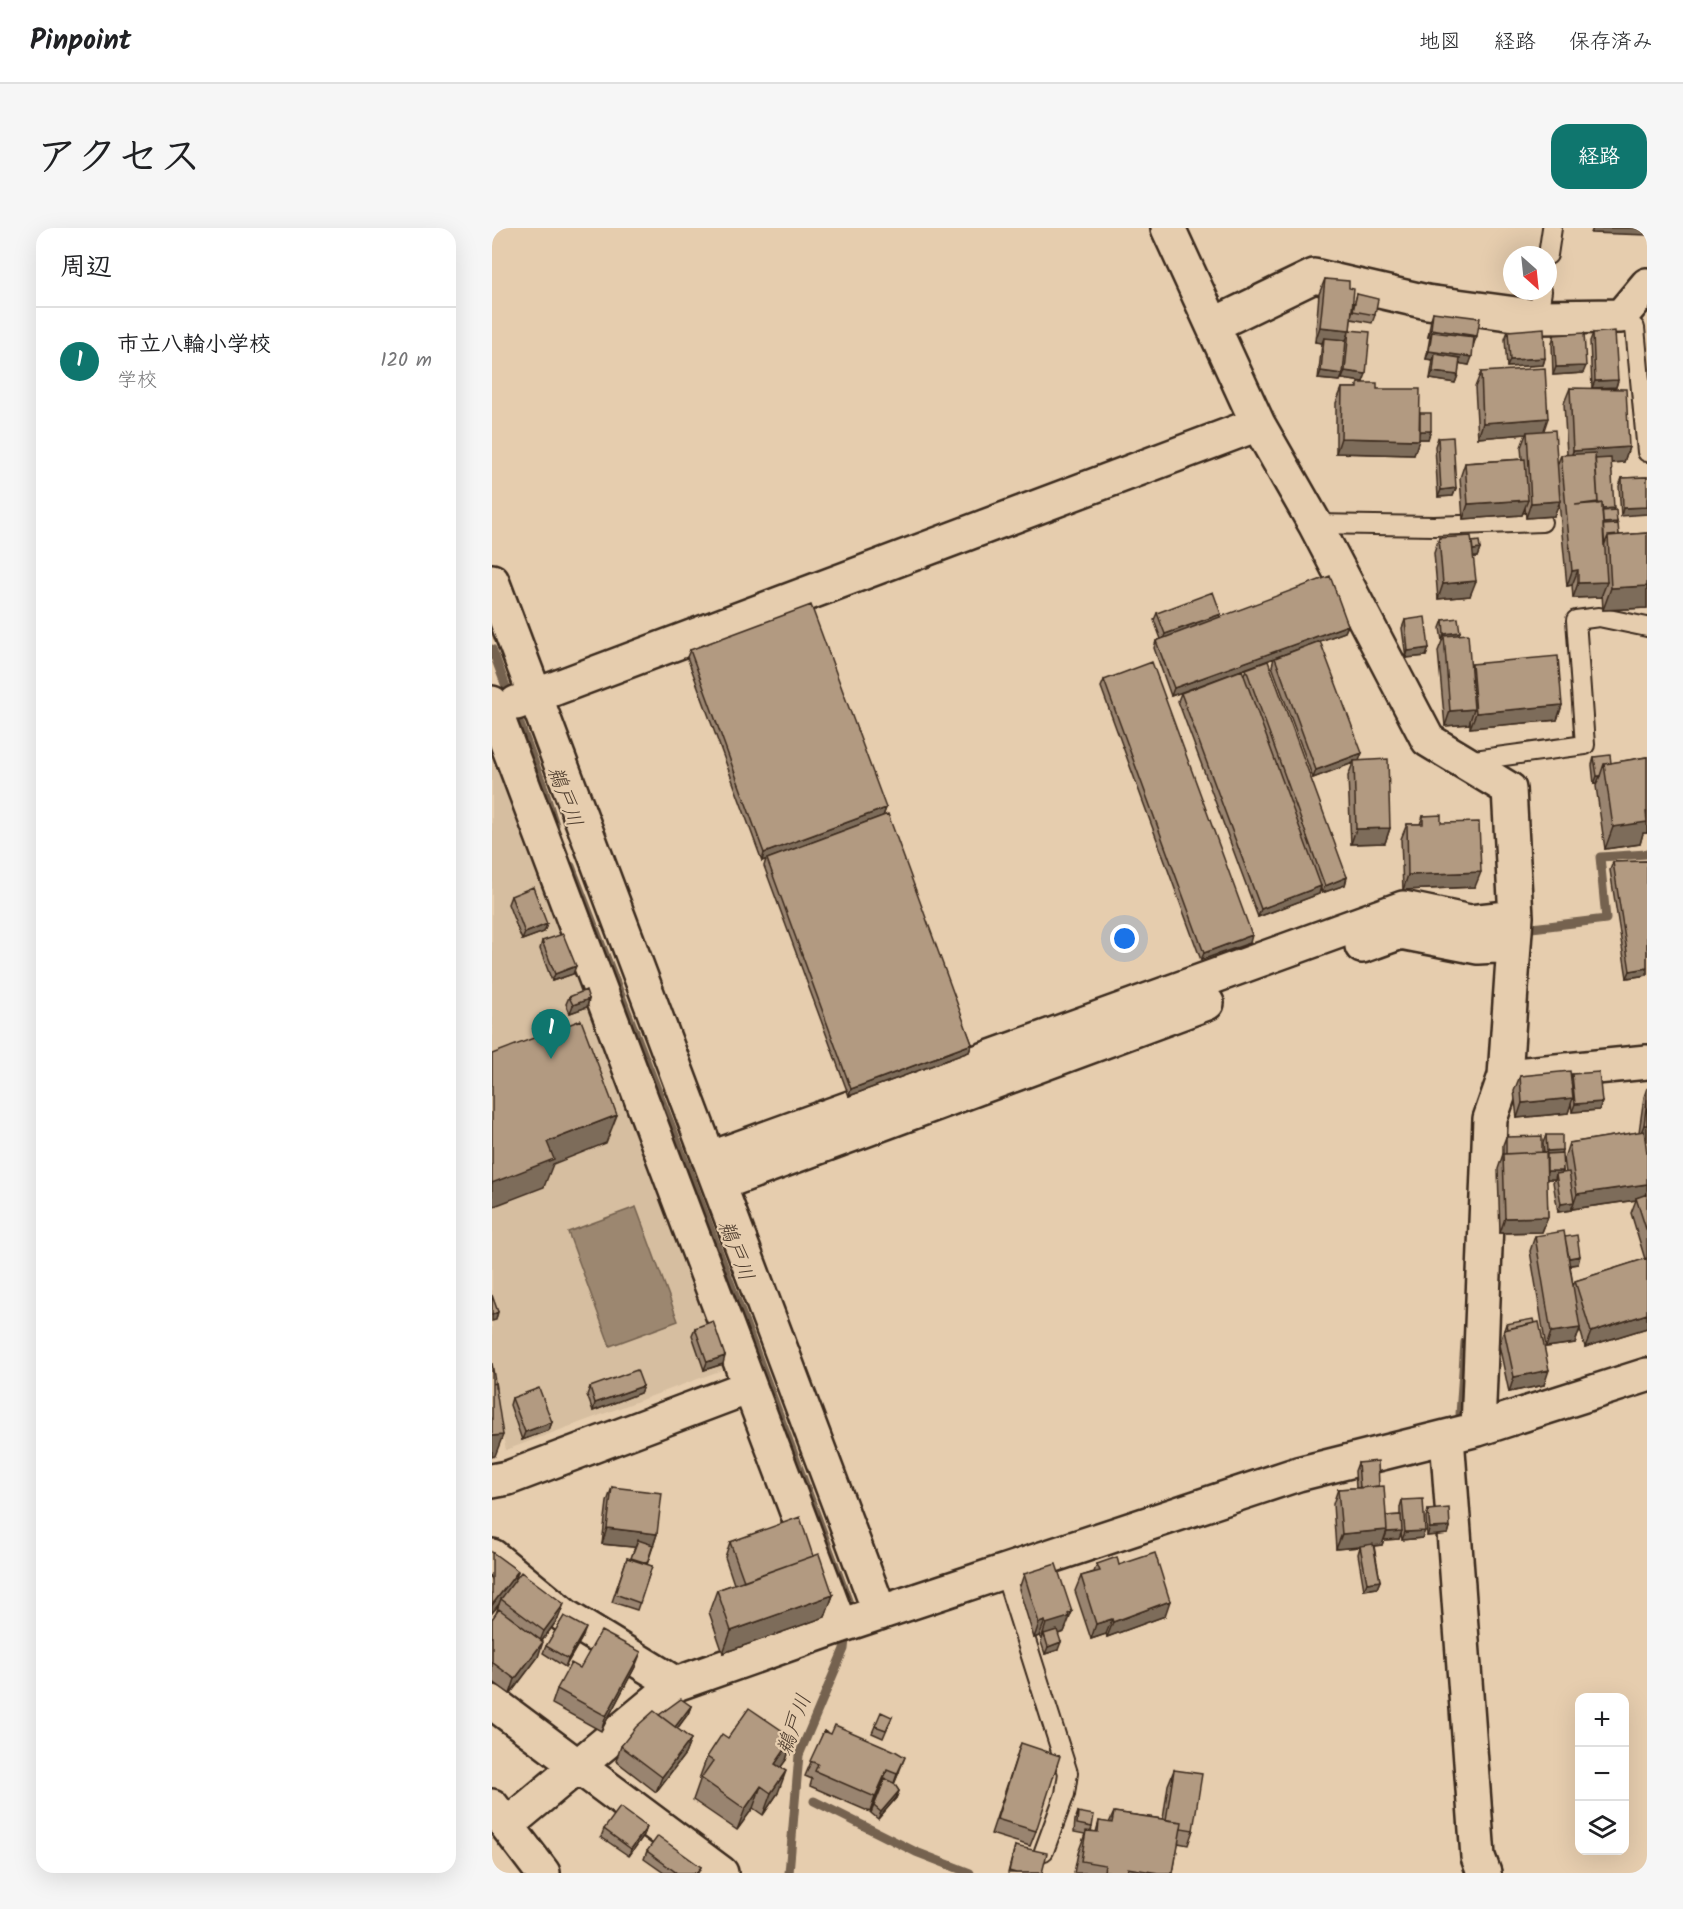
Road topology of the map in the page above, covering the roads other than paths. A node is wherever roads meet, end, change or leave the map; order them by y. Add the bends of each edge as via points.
1 (1168, 228) edge
2 (1552, 228) edge
3 (1549, 246) edge
4 (1647, 285) edge
5 (1540, 304) edge
6 (1621, 316) junction
7 (1213, 325) junction
8 (1258, 424) junction
9 (1647, 452) edge
10 (1542, 522) dead end
11 (1315, 524) junction
12 (492, 581) edge
13 (1647, 627) edge
14 (508, 704) edge
15 (1465, 761) junction
16 (1515, 931) junction
17 (1647, 1062) edge
18 (1505, 1076) junction
19 (714, 1172) junction
20 (1647, 1375) edge
21 (750, 1387) junction
22 (1463, 1433) junction
23 (492, 1481) edge
24 (492, 1556) edge
25 (1004, 1571) junction
26 (862, 1618) junction
27 (676, 1684) junction
28 (492, 1702) edge
29 (576, 1767) junction
30 (499, 1815) edge
31 (1044, 1851) edge
32 (543, 1873) edge
33 (721, 1873) edge
34 (1484, 1873) edge

1 - 7 street
2 - 3 lane
4 - 6 street
5 - 6 street
5 - 7 street via 1427,302 1314,276
6 - 9 lane via 1635,328
7 - 8 street
8 - 11 street
8 - 14 street
10 - 11 lane via 1434,526
11 - 15 street via 1428,741
12 - 14 street
13 - 15 lane via 1599,617 1576,620 1585,745
14 - 19 street
14 - 21 street
15 - 16 street via 1509,789
16 - 18 street
16 - 19 street via 1403,908
17 - 18 street
18 - 22 street via 1490,1119
19 - 26 street
20 - 22 street
21 - 23 street
21 - 26 street
22 - 25 street via 1298,1474
22 - 34 street via 1478,1857
24 - 27 street via 565,1616
25 - 26 street
25 - 31 lane via 1068,1773 1065,1794
26 - 27 street
27 - 29 street
28 - 29 street
29 - 30 street
29 - 33 street
30 - 32 street

